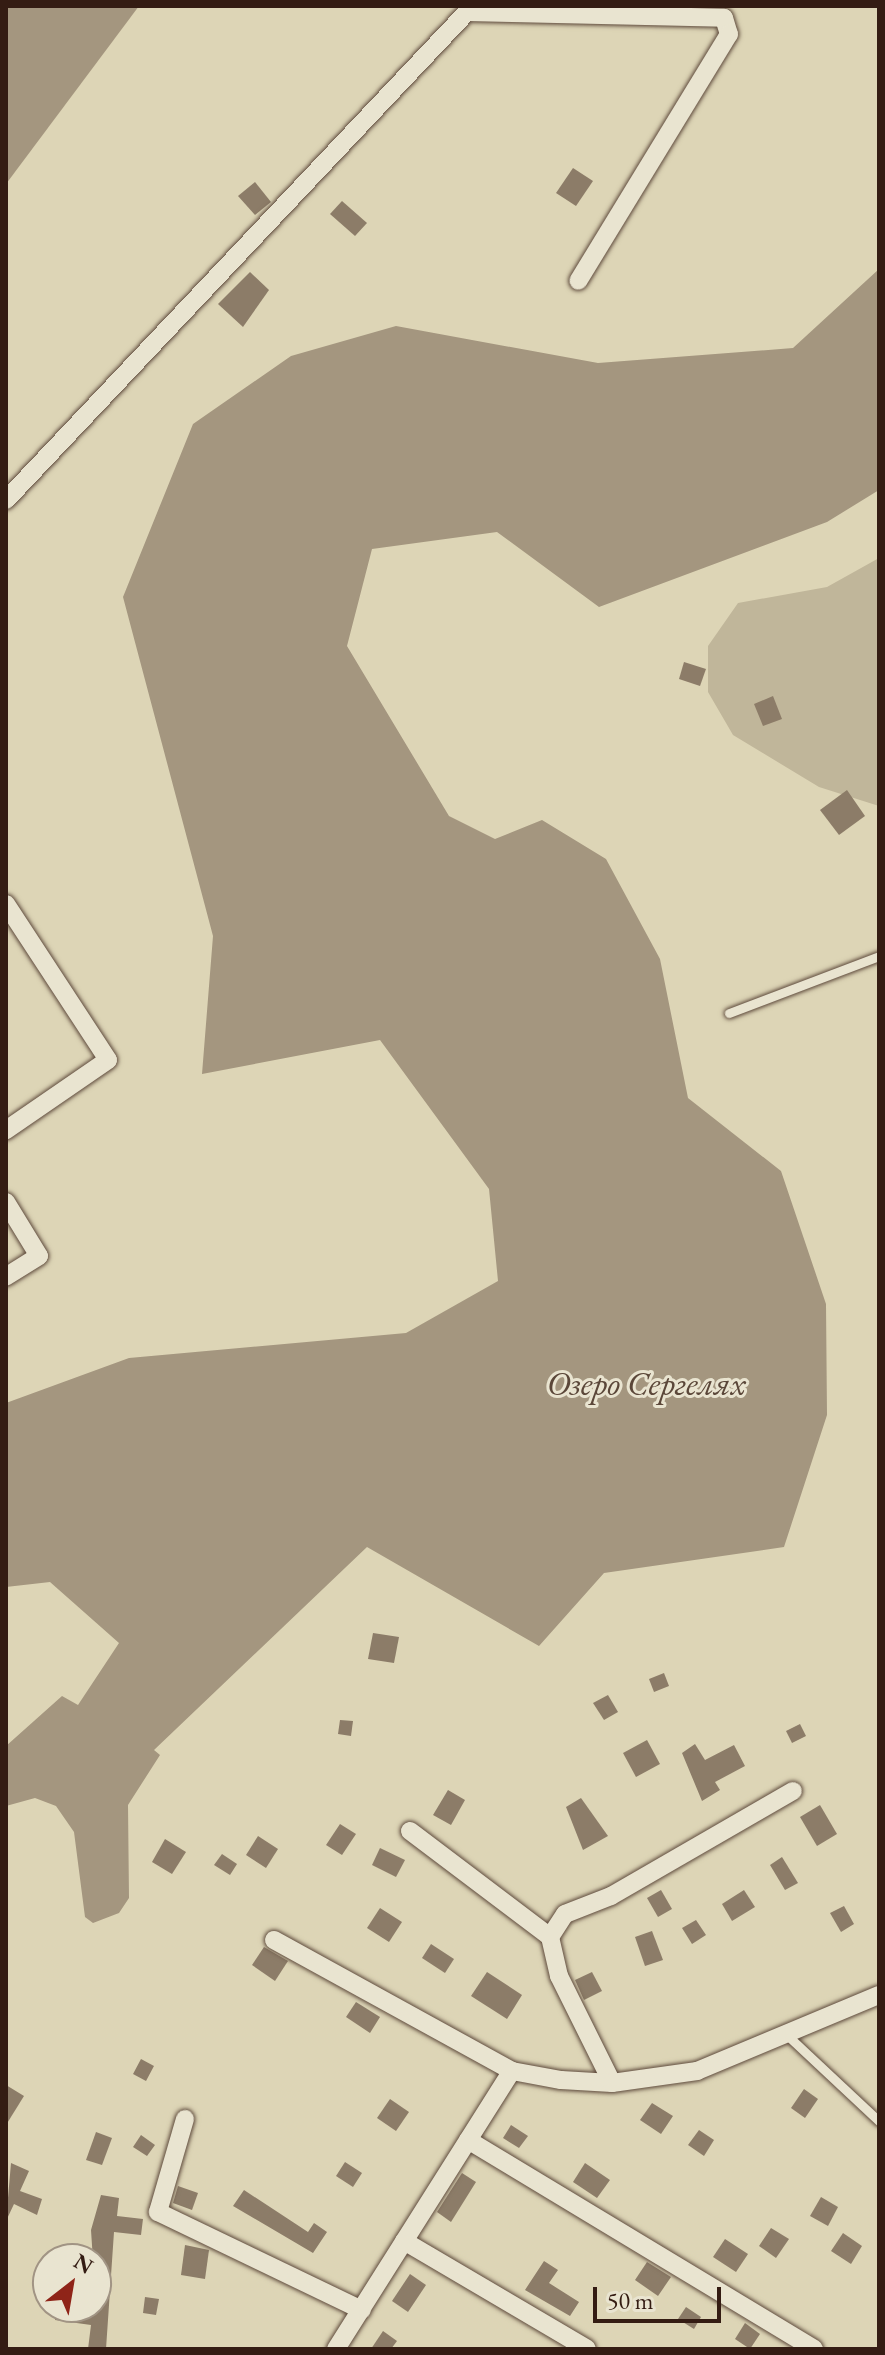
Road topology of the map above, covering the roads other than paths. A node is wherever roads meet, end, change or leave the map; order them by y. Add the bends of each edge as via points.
1 (578, 281) dead end
2 (6, 500) edge
3 (6, 904) edge
4 (879, 956) edge
5 (729, 1013) dead end
6 (6, 1130) edge
7 (6, 1202) edge
8 (6, 1277) edge
9 (793, 1791) dead end
10 (410, 1831) dead end
11 (550, 1937) junction
12 (274, 1940) dead end
13 (879, 1995) edge
14 (787, 2035) junction
15 (512, 2071) junction
16 (612, 2083) junction
17 (185, 2119) dead end
18 (879, 2121) edge
19 (468, 2140) junction
20 (404, 2241) junction
21 (362, 2310) junction
22 (344, 2346) edge
23 (587, 2349) edge
24 (814, 2349) edge

1 - 2 street via 729,34 724,18 467,12
3 - 6 street via 108,1060
4 - 5 lane
7 - 8 street via 39,1256
9 - 11 street via 611,1896 565,1914
10 - 11 street
11 - 16 street via 559,1976
12 - 15 street
13 - 14 street
14 - 16 street via 697,2071
14 - 18 lane
15 - 16 street
15 - 19 street
17 - 21 street via 158,2212
19 - 20 street
19 - 24 street
20 - 21 street
20 - 23 street
21 - 22 street

